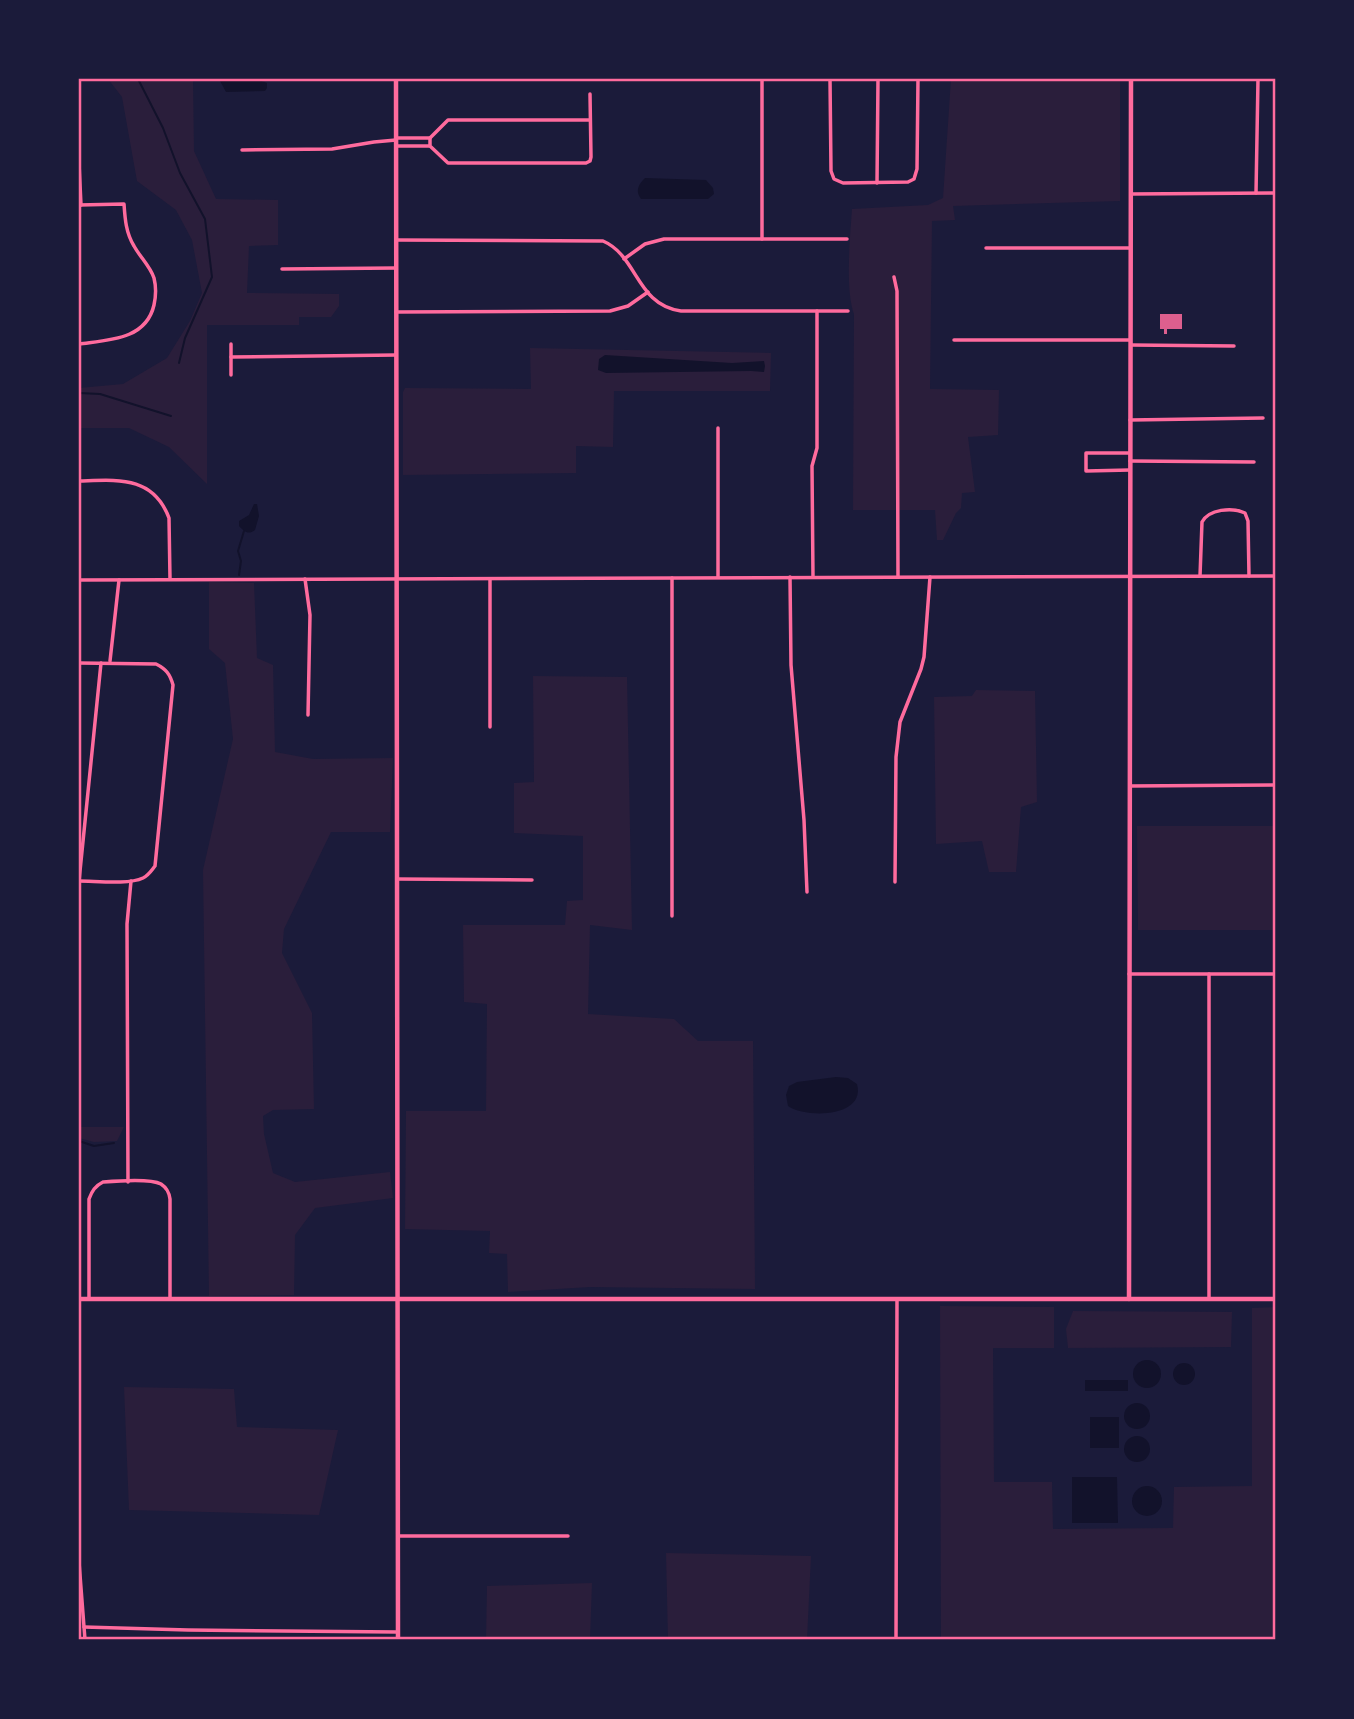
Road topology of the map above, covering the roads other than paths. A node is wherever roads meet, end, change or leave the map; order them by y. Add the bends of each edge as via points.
1 (396, 79) edge
2 (762, 79) edge
3 (830, 79) edge
4 (878, 79) edge
5 (918, 79) edge
6 (1131, 79) edge
7 (1258, 79) edge
8 (590, 94) dead end
9 (590, 120) junction
10 (430, 138) junction
11 (396, 141) junction
12 (430, 146) junction
13 (242, 150) dead end
14 (79, 163) edge
15 (877, 183) junction
16 (1256, 193) junction
17 (1275, 193) edge
18 (1130, 194) junction
19 (80, 205) edge
20 (762, 239) junction
21 (847, 239) dead end
22 (396, 240) junction
23 (986, 248) dead end
24 (1130, 248) junction
25 (624, 259) junction
26 (396, 268) junction
27 (282, 270) dead end
28 (894, 277) dead end
29 (648, 292) junction
30 (817, 311) junction
31 (848, 311) dead end
32 (396, 312) junction
33 (954, 340) dead end
34 (1130, 342) junction
35 (79, 344) edge
36 (231, 344) dead end
37 (1234, 346) dead end
38 (396, 355) junction
39 (231, 357) junction
40 (231, 375) dead end
41 (1263, 418) dead end
42 (1130, 421) junction
43 (718, 428) dead end
44 (1130, 453) junction
45 (1130, 461) junction
46 (1254, 463) dead end
47 (1130, 471) junction
48 (79, 481) edge
49 (1130, 576) junction
50 (1200, 576) junction
51 (1248, 576) junction
52 (1275, 576) edge
53 (790, 577) junction
54 (813, 577) junction
55 (898, 577) junction
56 (930, 577) junction
57 (673, 578) junction
58 (718, 578) junction
59 (170, 579) junction
60 (305, 579) junction
61 (397, 579) junction
62 (490, 579) junction
63 (79, 580) edge
64 (118, 580) junction
65 (110, 662) junction
66 (79, 663) edge
67 (101, 663) junction
68 (308, 715) dead end
69 (490, 727) dead end
70 (1275, 785) edge
71 (1129, 786) junction
72 (397, 879) junction
73 (532, 880) dead end
74 (79, 881) edge
75 (131, 881) junction
76 (895, 882) dead end
77 (807, 892) dead end
78 (672, 916) dead end
79 (1129, 974) junction
80 (1209, 974) junction
81 (1275, 974) edge
82 (128, 1182) junction
83 (79, 1299) edge
84 (89, 1299) junction
85 (170, 1299) junction
86 (397, 1299) junction
87 (897, 1299) junction
88 (1129, 1299) junction
89 (1209, 1299) junction
90 (1275, 1299) edge
91 (398, 1536) junction
92 (568, 1536) dead end
93 (79, 1562) edge
94 (84, 1627) junction
95 (398, 1632) junction
96 (85, 1640) edge
97 (398, 1640) edge
98 (896, 1640) edge

1 - 11 street
2 - 20 street
3 - 15 street via 832,175 843,183
4 - 15 street
5 - 15 street via 916,173 908,182
6 - 18 street
7 - 16 street
8 - 9 street
9 - 10 street via 448,120
9 - 12 street via 591,157 586,163 449,163
10 - 11 street
10 - 12 street
11 - 12 street
11 - 13 street via 332,149
11 - 22 street
14 - 19 street
16 - 17 street
16 - 18 street
18 - 24 street
19 - 35 street via 124,204 129,236 154,279 155,300 153,312 133,333
20 - 21 street
20 - 25 street via 664,239 645,244
22 - 25 street via 595,240 610,244
22 - 26 street
23 - 24 street
24 - 34 street
25 - 29 street
26 - 27 street
26 - 32 street
28 - 55 street
29 - 30 street via 670,310
29 - 32 street via 610,312
30 - 31 street
30 - 54 street
32 - 38 street
33 - 34 street
34 - 37 street
34 - 42 street
36 - 39 street
38 - 39 street
38 - 61 street
39 - 40 street
41 - 42 street
42 - 44 street
43 - 58 street
44 - 45 street
44 - 47 street via 1086,453 1086,471
45 - 46 street
45 - 47 street
47 - 49 street
48 - 59 street via 132,482 155,494 169,518
49 - 50 street
49 - 56 street
49 - 71 street
50 - 51 street
50 - 51 street via 1202,522 1209,513 1235,509 1245,513 1248,521
51 - 52 street
53 - 54 street
53 - 58 street
53 - 77 street via 791,665
54 - 55 street
55 - 56 street
56 - 76 street via 924,657 900,722
57 - 58 street
57 - 62 street
57 - 78 street
59 - 60 street
59 - 64 street
60 - 61 street
60 - 68 street via 310,615
61 - 62 street
61 - 72 street
62 - 69 street
63 - 64 street
64 - 65 street
65 - 67 street
65 - 75 street via 156,664 165,668 173,685 155,866 140,880
66 - 67 street
67 - 74 street
70 - 71 street
71 - 79 street
72 - 73 street
72 - 86 street
74 - 75 street
75 - 82 street via 127,924
79 - 80 street
79 - 88 street
80 - 81 street
80 - 89 street
82 - 84 street via 97,1185 89,1199
82 - 85 street via 154,1182 169,1193
83 - 84 street
84 - 85 street
85 - 86 street
86 - 87 street
86 - 91 street
87 - 88 street
87 - 98 street
88 - 89 street
89 - 90 street
91 - 92 street
91 - 95 street
93 - 94 street
94 - 95 street
94 - 96 street
95 - 97 street

